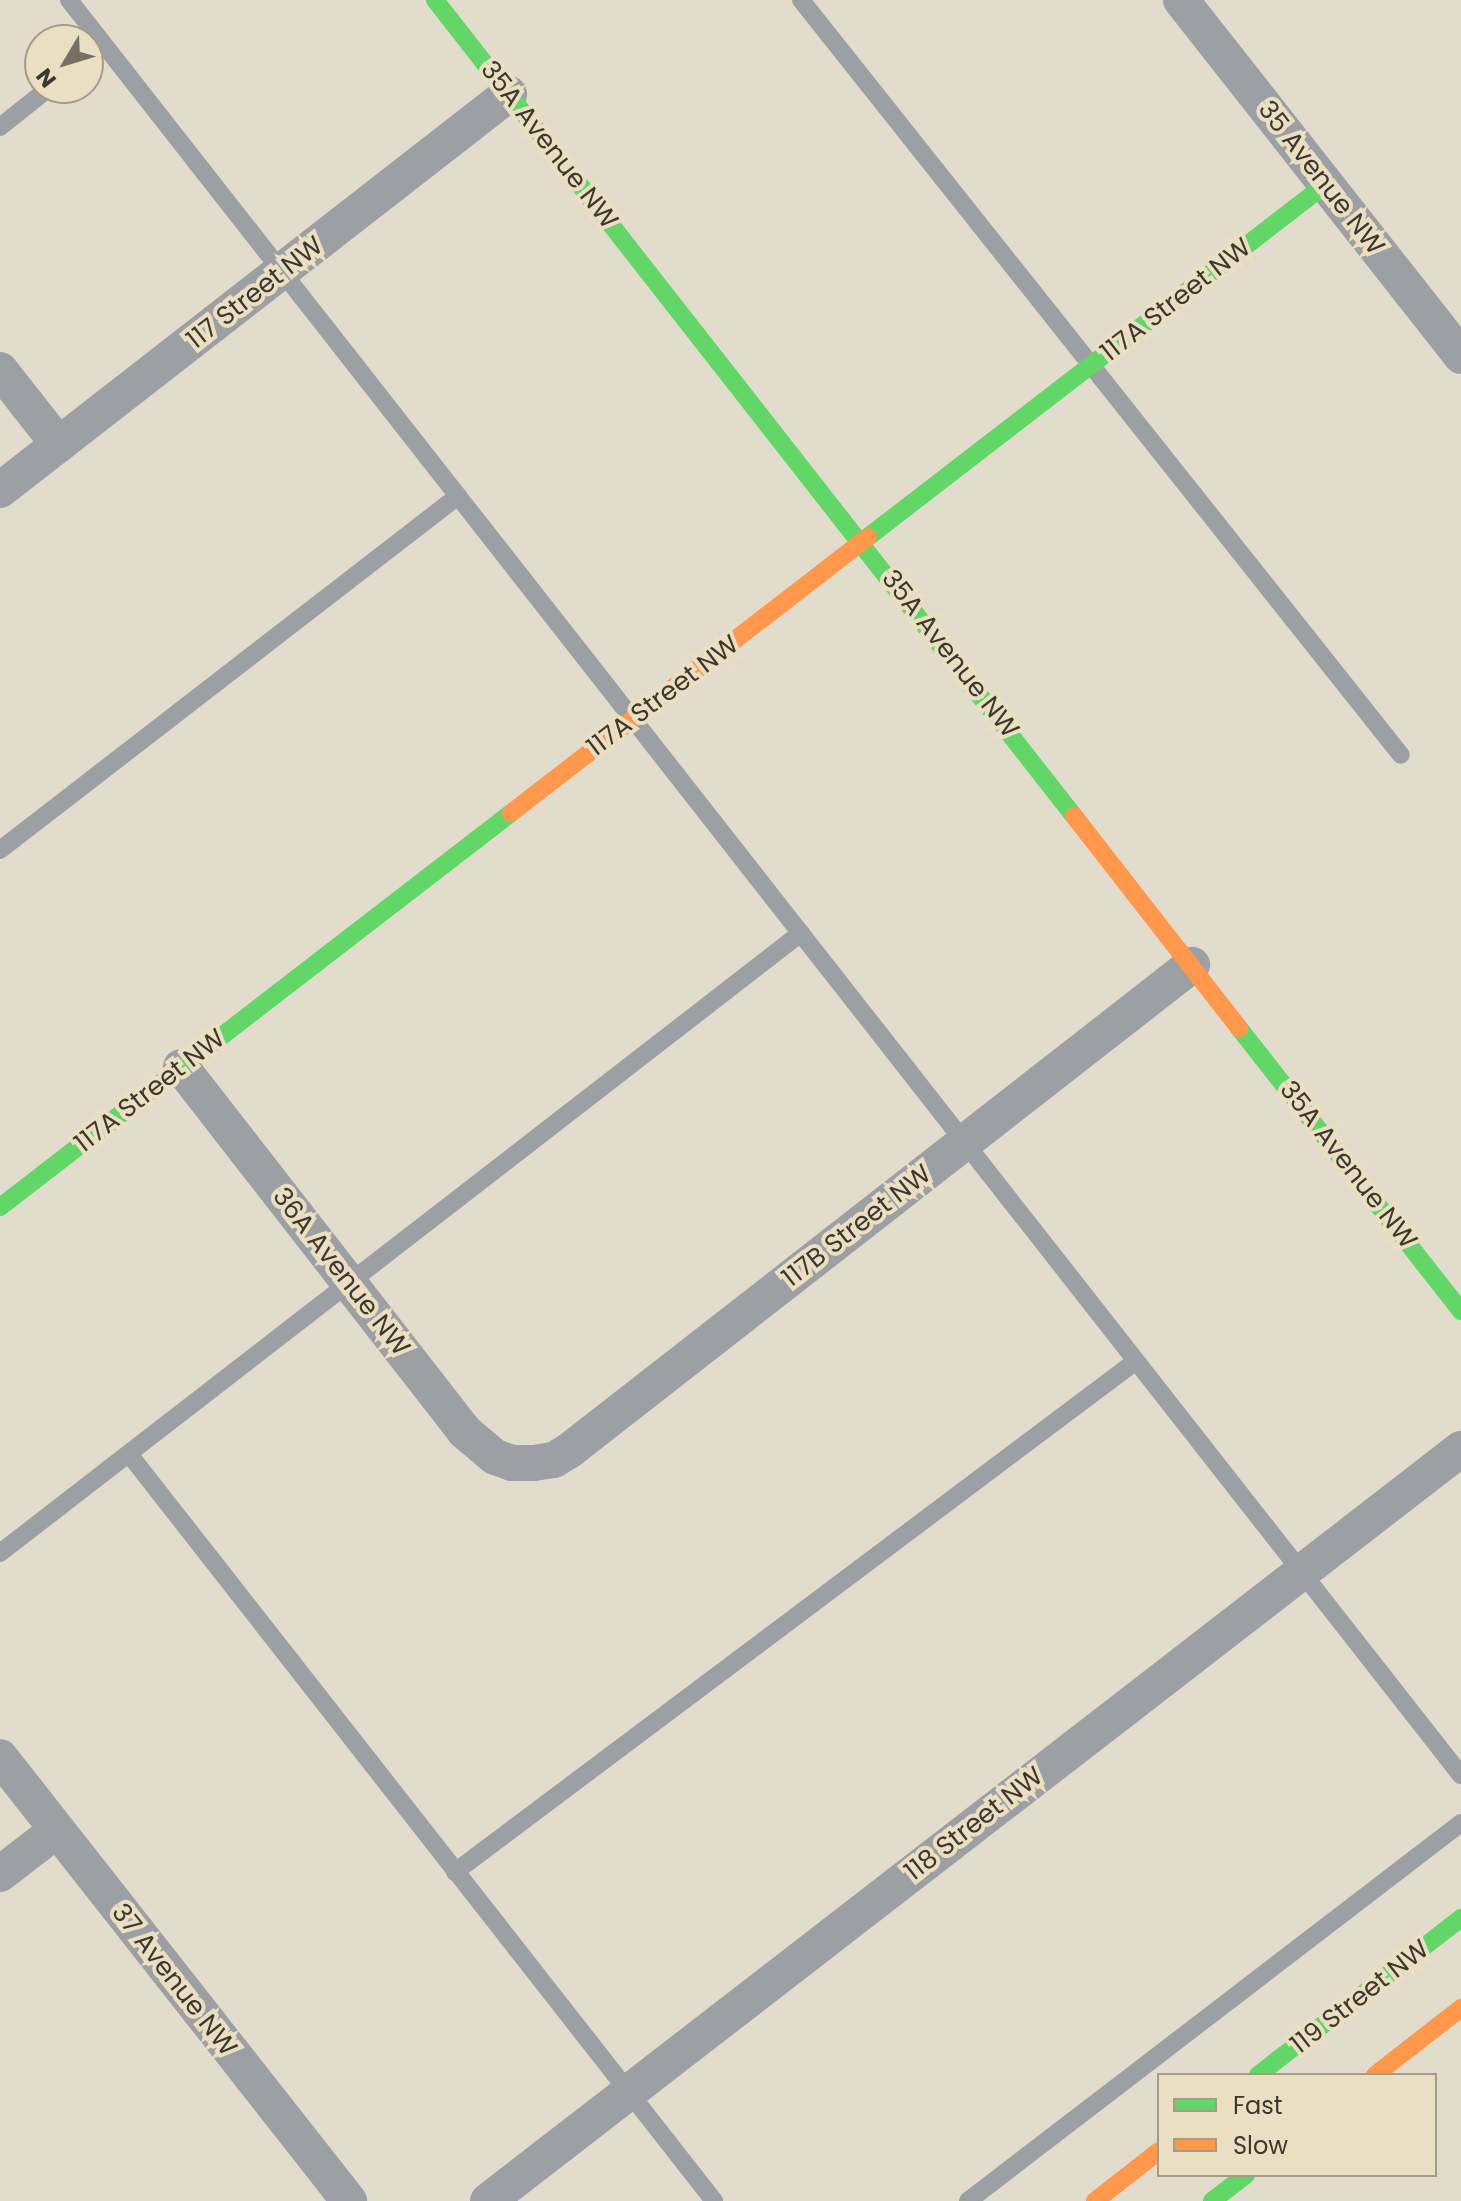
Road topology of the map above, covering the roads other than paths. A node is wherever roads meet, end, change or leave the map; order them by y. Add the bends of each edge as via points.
1 (69, 0) edge
2 (435, 0) edge
3 (801, 0) edge
4 (1181, 0) edge
5 (88, 24) edge
6 (104, 45) edge
7 (509, 94) junction
8 (29, 104) edge
9 (0, 127) edge
10 (1326, 184) junction
11 (282, 272) junction
12 (1461, 356) edge
13 (1090, 366) junction
14 (0, 370) edge
15 (59, 445) junction
16 (0, 490) edge
17 (458, 496) junction
18 (863, 543) junction
19 (633, 719) junction
20 (1401, 755) dead end
21 (0, 850) edge
22 (801, 933) junction
23 (1192, 965) junction
24 (181, 1067) junction
25 (964, 1142) junction
26 (0, 1207) edge
27 (350, 1283) junction
28 (1461, 1311) edge
29 (1136, 1361) junction
30 (1461, 1449) edge
31 (129, 1454) junction
32 (512, 1463) joint
33 (0, 1553) edge
34 (1302, 1572) junction
35 (0, 1757) edge
36 (1461, 1775) edge
37 (1461, 1823) edge
38 (57, 1830) junction
39 (455, 1872) junction
40 (0, 1874) edge
41 (1461, 1918) edge
42 (1461, 2008) edge
43 (1261, 2073) edge
44 (1378, 2073) edge
45 (627, 2092) junction
46 (1157, 2153) edge
47 (1243, 2177) edge
48 (349, 2201) edge
49 (488, 2201) edge
50 (714, 2201) edge
51 (968, 2201) edge
52 (1095, 2201) edge
53 (1212, 2201) edge

1 - 5 lane
2 - 7 street, 35A Avenue NW
3 - 13 lane
4 - 10 street, 35 Avenue NW
6 - 11 lane
7 - 11 street, 117 Street NW
7 - 18 street, 35A Avenue NW
8 - 9 lane
10 - 12 street, 35 Avenue NW
10 - 13 street, 117A Street NW
11 - 15 street, 117 Street NW
11 - 17 lane
13 - 18 street, 117A Street NW
13 - 20 lane
14 - 15 street
15 - 16 street, 117 Street NW
17 - 19 lane
17 - 21 lane
18 - 19 street, 117A Street NW
18 - 23 street, 35A Avenue NW
19 - 22 lane
19 - 24 street, 117A Street NW
22 - 25 lane
22 - 27 lane
23 - 25 street, 117B Street NW
23 - 28 street, 35A Avenue NW
24 - 26 street, 117A Street NW
24 - 27 street, 36A Avenue NW
25 - 29 lane
25 - 32 street, 117B Street NW via 570,1450 554,1460
27 - 31 lane
27 - 32 street, 36A Avenue NW via 464,1431 495,1457
29 - 34 lane
29 - 39 lane
30 - 34 street, 118 Street NW
31 - 33 lane
31 - 39 lane
34 - 36 lane
34 - 45 street, 118 Street NW
35 - 38 street, 37 Avenue NW
37 - 51 lane
38 - 40 street
38 - 48 street, 37 Avenue NW
39 - 45 lane
41 - 43 street, 119 Street NW
42 - 44 street
45 - 49 street, 118 Street NW
45 - 50 lane
46 - 52 street
47 - 53 street

